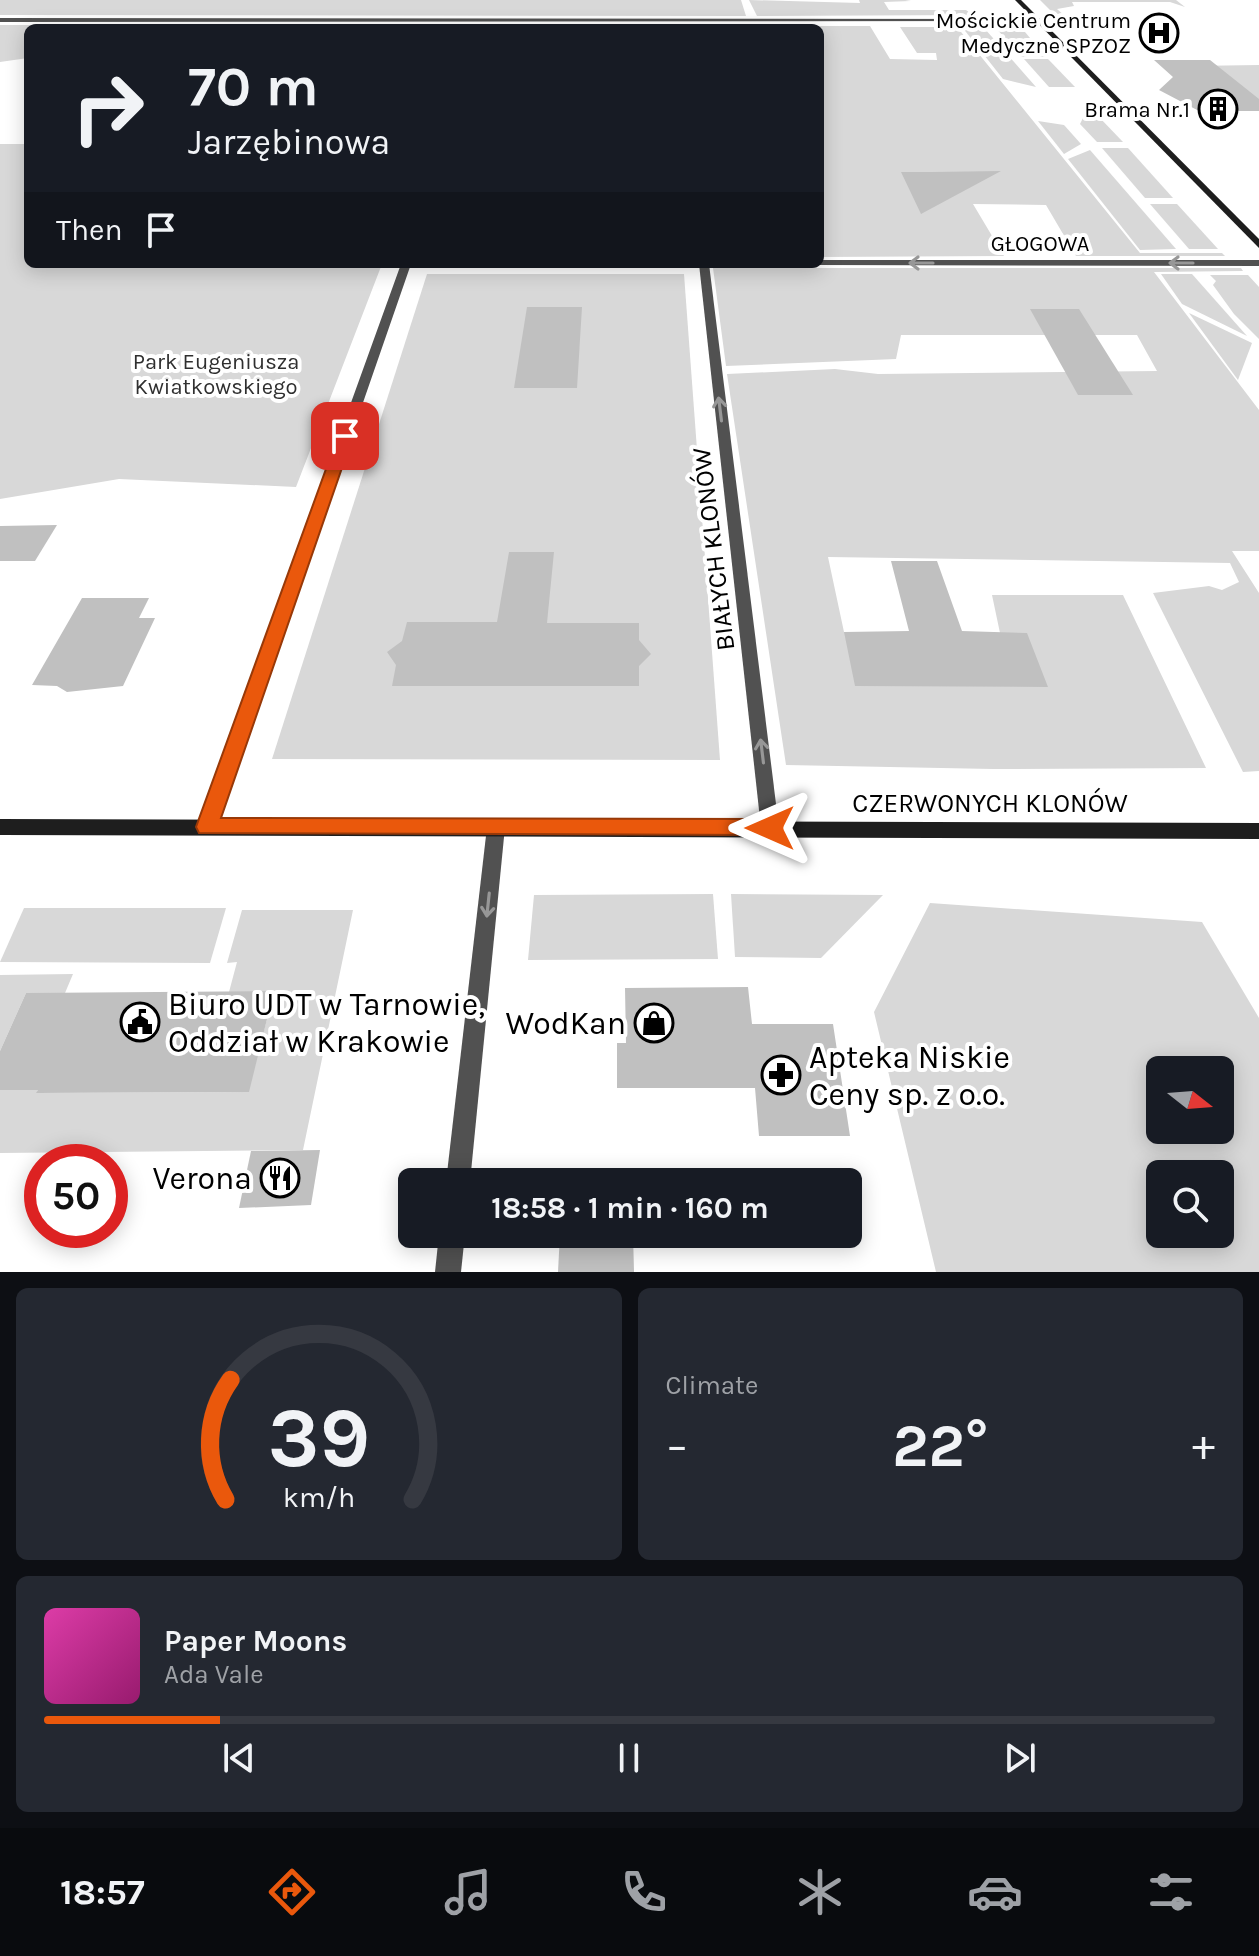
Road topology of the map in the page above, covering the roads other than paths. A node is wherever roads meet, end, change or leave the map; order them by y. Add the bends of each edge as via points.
1 (1018, 0) edge
2 (0, 20) edge
3 (1039, 21) junction
4 (491, 24) edge
5 (680, 24) edge
6 (1259, 245) edge
7 (824, 263) edge
8 (1259, 263) edge
9 (405, 268) edge
10 (704, 268) edge
11 (0, 827) edge
12 (207, 827) junction
13 (496, 827) junction
14 (770, 828) junction
15 (1259, 831) edge
16 (459, 1168) edge
17 (451, 1248) edge
18 (448, 1272) edge

1 - 3 main road
2 - 4 street
3 - 5 street
3 - 6 main road
4 - 5 street
8 -> 7 street, GŁOGOWA
9 - 12 street
14 -> 10 street, BIAŁYCH KLONÓW
11 - 12 main road, CZERWONYCH KLONÓW
12 - 13 main road, CZERWONYCH KLONÓW
13 - 14 main road, CZERWONYCH KLONÓW
13 -> 16 street
14 - 15 main road, CZERWONYCH KLONÓW
17 - 18 street

